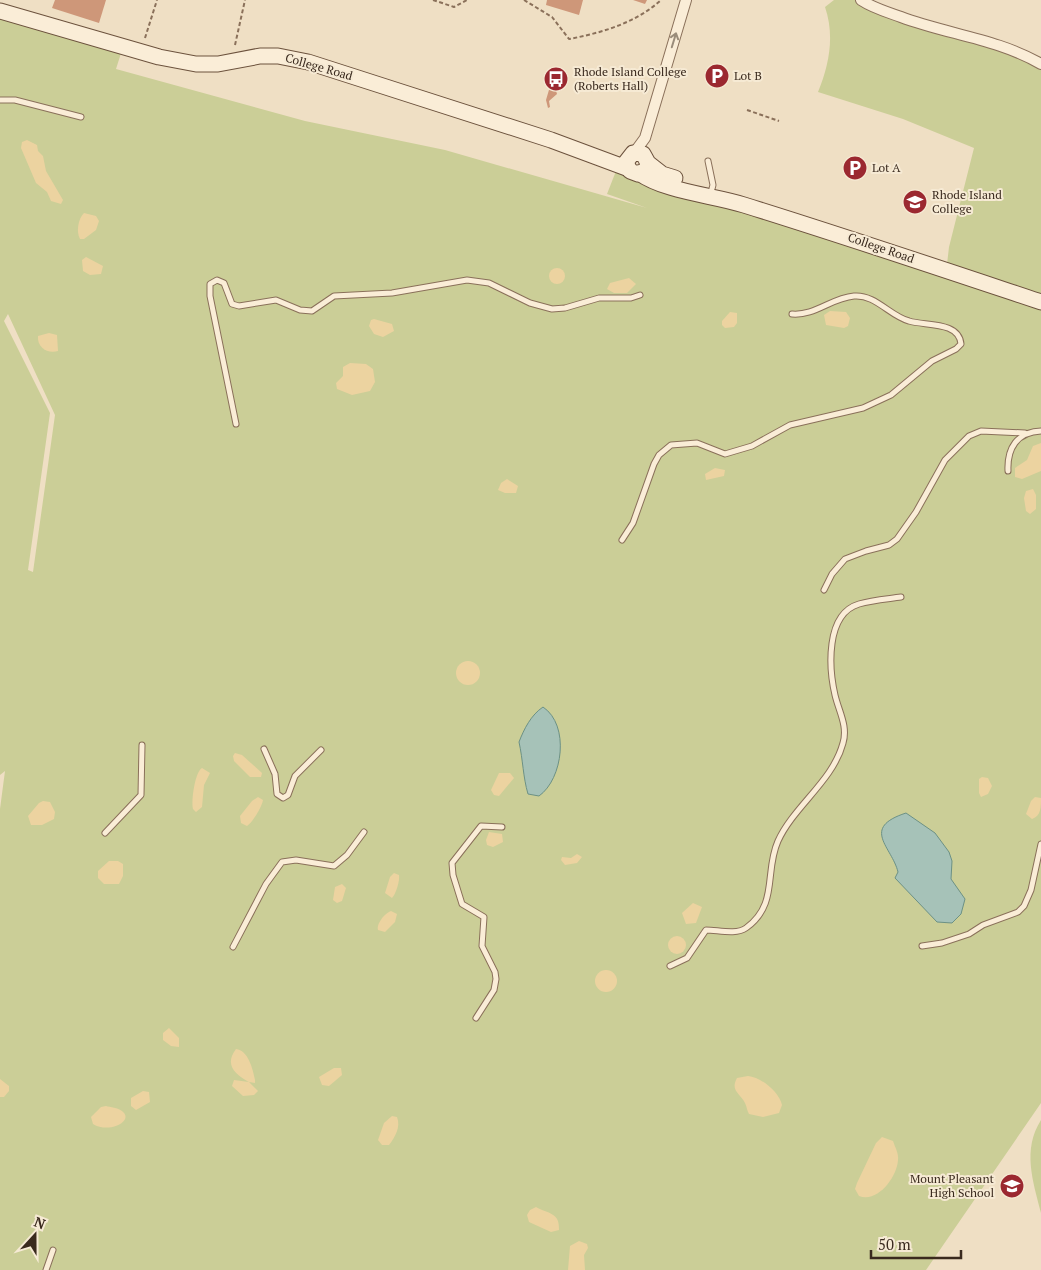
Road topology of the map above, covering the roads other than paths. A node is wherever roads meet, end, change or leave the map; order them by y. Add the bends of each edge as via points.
1 (686, 0) edge
2 (861, 0) edge
3 (0, 11) edge
4 (1041, 64) edge
5 (0, 100) edge
6 (81, 116) dead end
7 (708, 161) dead end
8 (637, 162) junction
9 (714, 195) junction
10 (640, 294) dead end
11 (1041, 302) edge
12 (792, 314) dead end
13 (236, 424) dead end
14 (1041, 431) edge
15 (1025, 433) junction
16 (1008, 471) dead end
17 (622, 540) dead end
18 (824, 590) dead end
19 (901, 597) dead end
20 (142, 745) dead end
21 (264, 749) dead end
22 (321, 750) dead end
23 (502, 827) dead end
24 (364, 832) dead end
25 (105, 833) dead end
26 (1041, 844) edge
27 (922, 946) dead end
28 (233, 947) dead end
29 (670, 966) dead end
30 (476, 1018) dead end
31 (53, 1250) dead end
32 (46, 1270) edge

8 -> 1 street via 646,146 644,140
2 - 4 street via 918,23 1009,49
3 - 8 street, College Road via 159,57 196,64 218,64 260,56 308,62 603,159
5 - 6 lane via 15,100
7 - 9 lane
8 - 9 street, College Road via 698,195
9 - 11 street, College Road
10 - 13 lane via 631,298 593,299 552,309 530,303 489,283 467,280 392,293 334,296 312,311 306,311 276,300 239,306 232,304 224,284 217,280 210,284 210,296
12 - 17 lane via 813,312 847,297 864,296 902,319 954,330 961,344 932,361 891,395 863,408 790,425 752,446 725,454 697,443 671,445 654,464 633,523
14 - 15 lane
15 - 16 lane via 1010,450
15 - 18 lane via 981,431 970,436 945,460 897,539 889,546 845,560 832,574
19 - 29 lane via 859,604 843,615 837,628 831,663 835,696 845,730 843,745 828,772 778,840 768,902 739,932 706,930 687,958
20 - 25 lane via 140,795
21 - 22 lane via 275,774 277,794 283,798 288,795 295,776
23 - 30 lane via 481,826 455,857 451,867 462,904 484,917 482,946 495,972 494,990
24 - 28 lane via 334,866 296,860 282,862 273,872
26 - 27 lane via 1031,890 1018,912 969,934
31 - 32 lane

